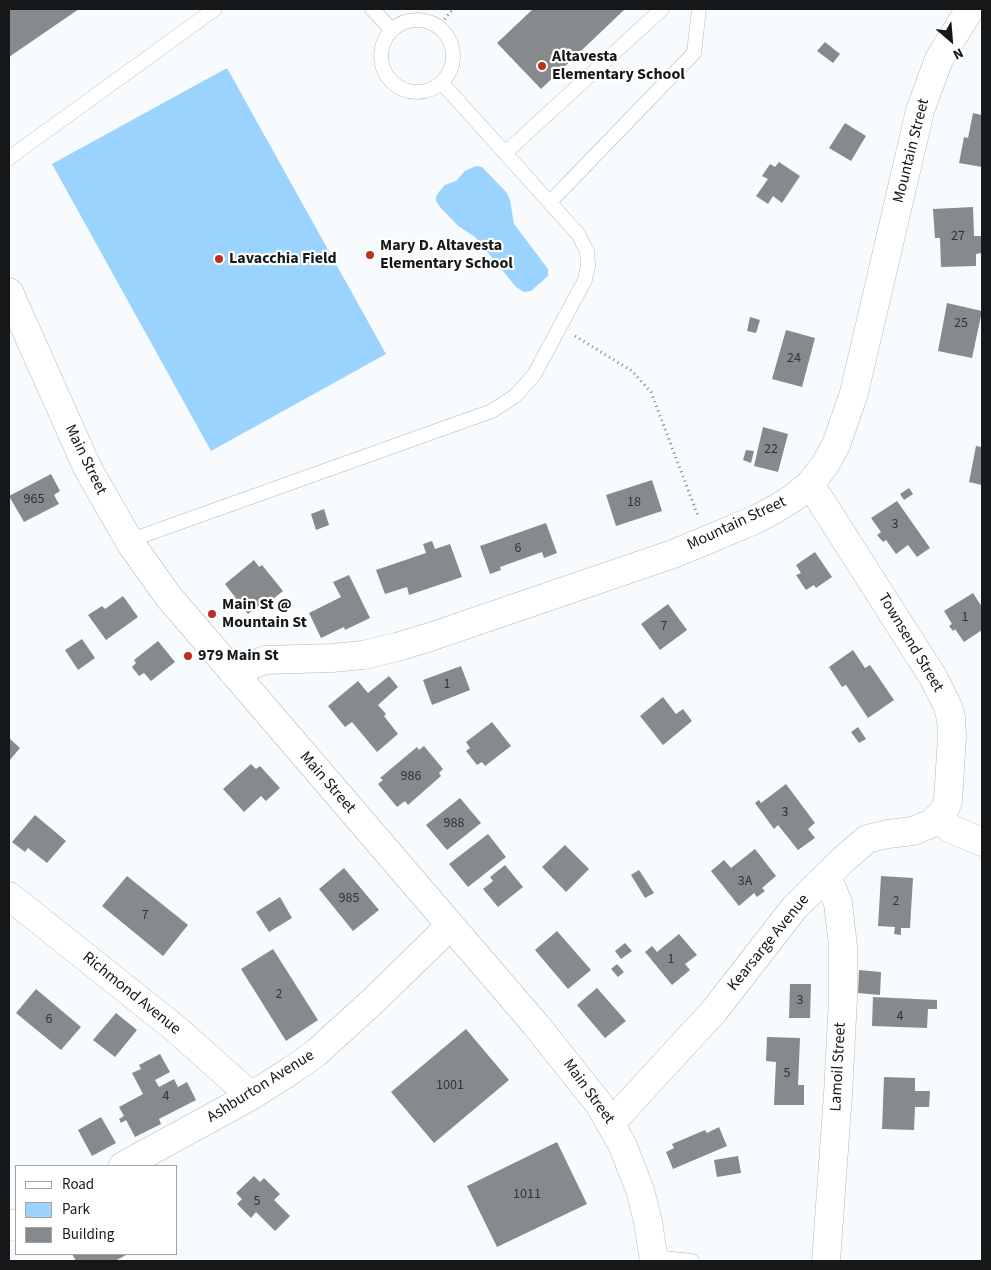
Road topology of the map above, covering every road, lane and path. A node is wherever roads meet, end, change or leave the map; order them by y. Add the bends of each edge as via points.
1 (215, 9) edge
2 (372, 9) edge
3 (453, 9) edge
4 (662, 9) edge
5 (699, 9) edge
6 (970, 9) edge
7 (438, 27) junction
8 (392, 30) junction
9 (442, 83) junction
10 (505, 153) junction
11 (9, 158) edge
12 (550, 202) junction
13 (9, 292) edge
14 (560, 327) junction
15 (810, 484) junction
16 (128, 540) junction
17 (707, 540) junction
18 (233, 672) junction
19 (938, 818) junction
20 (982, 842) edge
21 (827, 876) junction
22 (9, 896) edge
23 (450, 926) junction
24 (251, 1096) junction
25 (611, 1123) junction
26 (124, 1165) edge
27 (654, 1259) edge
28 (692, 1261) edge
29 (826, 1261) edge

1 - 11 lane
2 - 8 lane
3 - 7 path
4 - 10 lane
5 - 12 lane via 694,53
6 - 15 street, Mountain Street via 939,59 920,111 854,393 836,445
7 - 8 lane via 425,21 411,20
7 - 9 lane via 448,37 453,50 453,64
8 - 9 lane via 380,55 390,81 402,90 416,93
9 - 10 lane
10 - 12 lane
12 - 14 lane via 581,238 588,261 585,280
13 - 16 street, Main Street via 88,469
14 - 16 lane via 528,383 508,402 492,411
14 - 17 path via 632,370 651,392
15 - 17 street, Mountain Street via 777,508
15 - 19 street, Townsend Street via 934,677 947,705 952,736 950,795
16 - 18 street, Main Street via 168,596
17 - 18 street, Mountain Street via 397,647 346,657 265,660
18 - 23 street, Main Street
19 - 20 street via 951,829
19 - 21 street, Kearsarge Avenue via 918,829 867,839
21 - 25 street, Kearsarge Avenue via 795,907 714,1010
21 - 29 street, Lamoil Street via 842,922 843,972 839,1085
22 - 24 street, Richmond Avenue via 176,1030
23 - 24 street, Ashburton Avenue via 331,1040
23 - 25 street, Main Street via 584,1083
24 - 26 street, Ashburton Avenue
25 - 27 street, Main Street via 640,1190
27 - 28 lane

